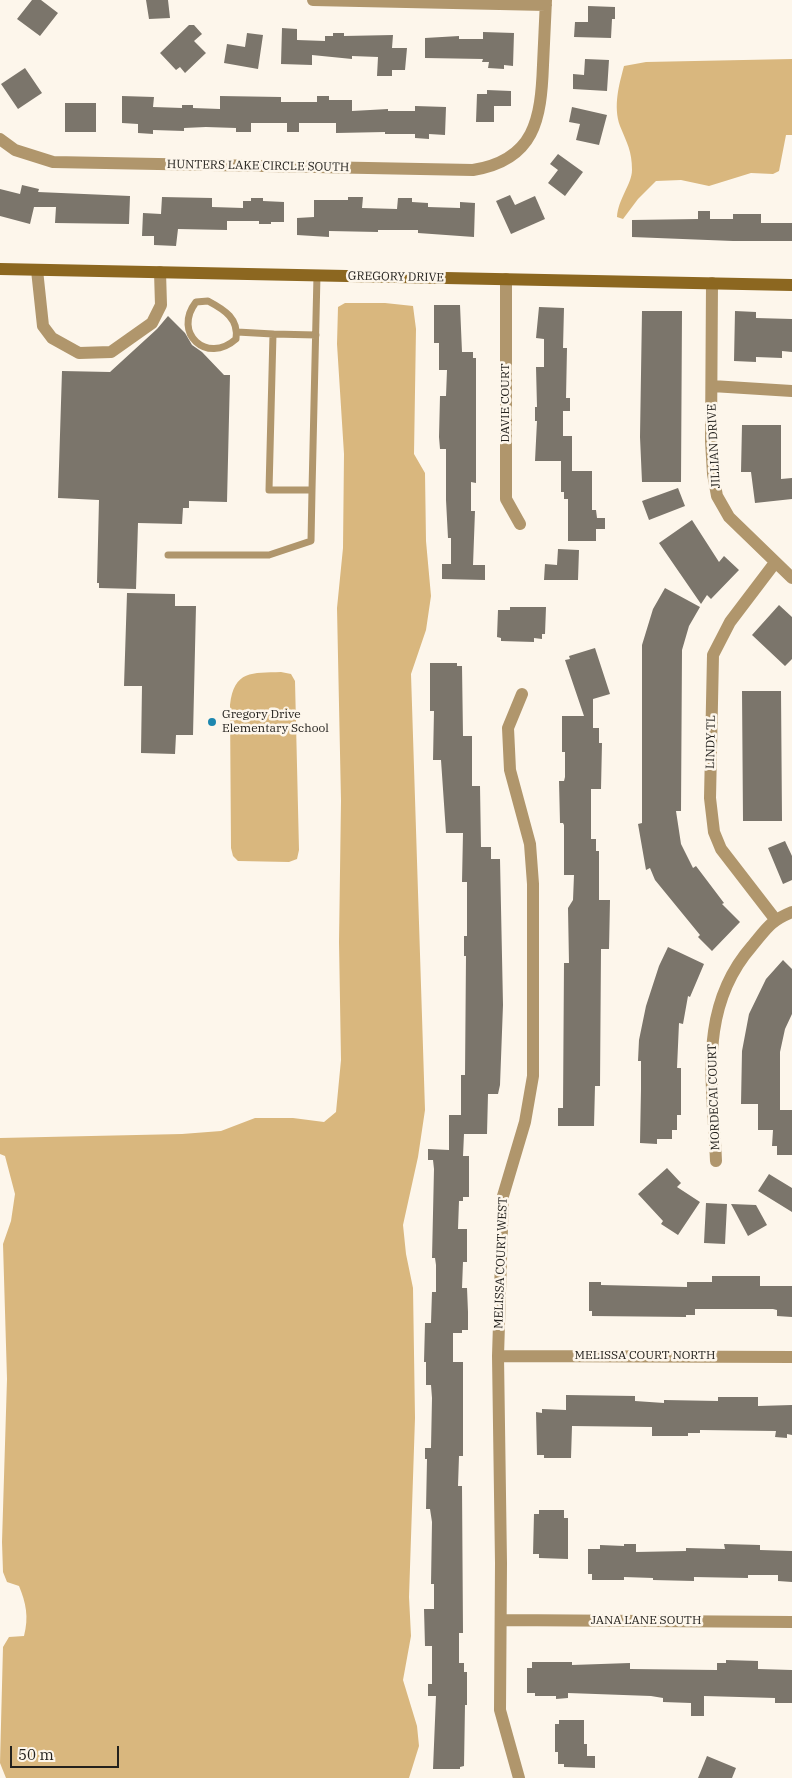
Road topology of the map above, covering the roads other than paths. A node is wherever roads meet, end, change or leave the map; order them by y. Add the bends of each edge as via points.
1 (313, 0) edge
2 (546, 2) edge
3 (0, 140) edge
4 (0, 269) edge
5 (37, 270) junction
6 (160, 272) junction
7 (317, 275) junction
8 (506, 279) junction
9 (712, 283) junction
10 (792, 285) edge
11 (237, 332) junction
12 (273, 334) junction
13 (316, 335) junction
14 (712, 386) junction
15 (792, 391) edge
16 (312, 490) junction
17 (520, 524) dead end
18 (168, 555) dead end
19 (774, 564) junction
20 (792, 578) edge
21 (522, 694) dead end
22 (792, 912) edge
23 (775, 919) junction
24 (716, 1161) dead end
25 (498, 1356) junction
26 (792, 1357) edge
27 (501, 1620) junction
28 (792, 1622) edge
29 (519, 1778) edge

1 - 2 street
2 - 3 street, HUNTERS LAKE CIRCLE SOUTH via 538,121 516,152 499,163 473,170 52,162 15,150
4 - 5 street, GREGORY DRIVE
5 - 6 street, GREGORY DRIVE
5 - 6 street via 43,326 52,338 79,353 111,352 152,323 160,305
6 - 7 street, GREGORY DRIVE
7 - 8 street, GREGORY DRIVE
7 - 13 lane
8 - 9 street, GREGORY DRIVE
8 - 17 street, DAVIE COURT via 506,499
9 - 10 street, GREGORY DRIVE
9 - 14 street, JILLIAN DRIVE
11 - 11 lane via 236,340 229,345 212,350 203,347 190,335 191,309 196,302 208,302 228,314
11 - 12 lane
12 - 13 lane
12 - 16 lane via 269,490
13 - 16 lane
14 - 15 street
14 - 19 street, JILLIAN DRIVE via 713,474 717,496 729,517
16 - 18 lane via 312,541 269,555
19 - 20 street, JILLIAN DRIVE
19 - 23 street, LINDY TL via 730,622 713,655 710,798 714,832 721,849
21 - 25 street, MELISSA COURT WEST via 508,728 510,770 530,844 533,884 533,1076 525,1122 503,1196
22 - 23 street, MORDECAI COURT
23 - 24 street, MORDECAI COURT via 747,952 727,984 716,1014 711,1043
25 - 26 street, MELISSA COURT NORTH
25 - 27 street, MELISSA COURT WEST
27 - 28 street, JANA LANE SOUTH
27 - 29 street, MELISSA COURT WEST via 500,1710

